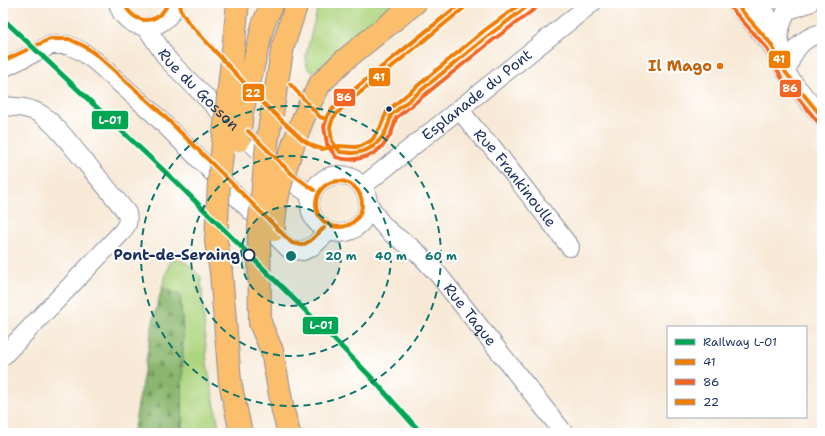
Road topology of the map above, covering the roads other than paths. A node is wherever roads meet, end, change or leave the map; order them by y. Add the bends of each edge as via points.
1 (118, 3) edge
2 (175, 3) edge
3 (238, 3) edge
4 (272, 3) edge
5 (297, 3) edge
6 (415, 3) edge
7 (592, 3) edge
8 (735, 3) edge
9 (744, 3) edge
10 (809, 3) edge
11 (761, 8) edge
12 (786, 11) junction
13 (146, 27) junction
14 (822, 33) edge
15 (778, 35) junction
16 (3, 68) edge
17 (786, 72) junction
18 (3, 106) edge
19 (459, 109) junction
20 (822, 117) edge
21 (363, 186) junction
22 (311, 195) junction
23 (369, 204) junction
24 (328, 232) junction
25 (570, 247) dead end
26 (221, 272) junction
27 (272, 351) junction
28 (3, 356) edge
29 (241, 433) edge
30 (289, 433) edge
31 (564, 433) edge

1 - 13 street via 122,14 137,25
2 - 13 street via 173,10 162,22
3 - 26 highway, bridge via 219,182 216,241
4 - 26 highway, bridge via 263,25 242,112 227,251
5 - 27 highway, bridge via 283,46 267,143 259,229 260,323
6 - 27 highway, bridge via 342,62 320,84 296,134 280,185 274,221
7 - 19 street, Esplanade du Pont
8 - 17 street via 771,44
9 - 11 street via 753,8
10 - 12 street
11 - 12 street
11 - 15 street
12 - 15 street
13 - 22 street, Rue du Gosson via 168,60 288,179
14 - 17 street via 802,42
15 - 17 street
16 - 24 street via 51,45 68,45 81,51 153,113 289,249 303,251 313,246
17 - 20 street
18 - 28 street via 26,108 52,123 127,213 128,220 122,232 100,256
19 - 21 street, Esplanade du Pont
19 - 25 street, Rue Frankinoulle
21 - 22 street via 345,175 334,175 324,178 316,185
21 - 23 street
22 - 24 street via 310,213 314,221
23 - 24 street via 364,220 352,231 336,234
23 - 31 street, Rue Taque via 385,227 412,248 437,273
26 - 29 highway via 230,382
27 - 30 highway

